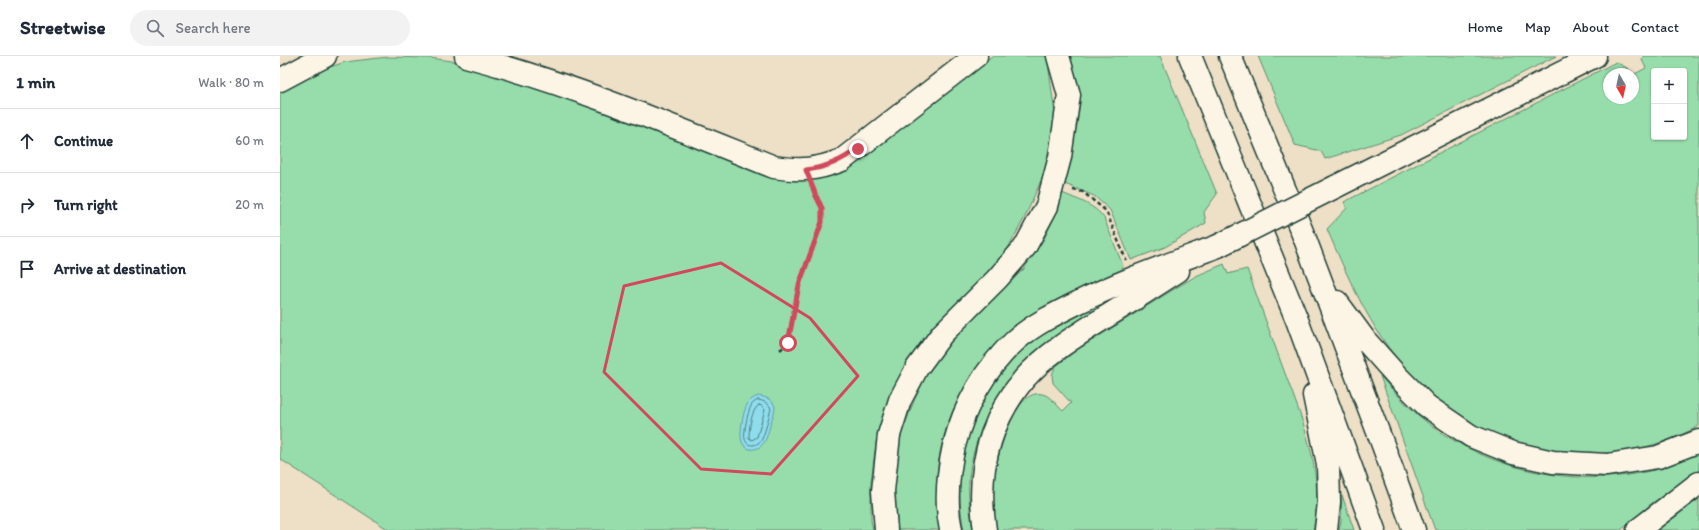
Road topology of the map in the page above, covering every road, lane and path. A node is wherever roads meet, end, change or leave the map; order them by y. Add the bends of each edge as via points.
1 (325, 56) edge
2 (466, 56) edge
3 (976, 56) edge
4 (1058, 56) edge
5 (1190, 56) edge
6 (1230, 56) edge
7 (1595, 56) edge
8 (280, 80) edge
9 (806, 170) junction
10 (1053, 184) junction
11 (1218, 246) junction
12 (1128, 265) dead end
13 (1322, 283) junction
14 (1297, 320) junction
15 (780, 350) dead end
16 (1699, 441) edge
17 (1699, 483) edge
18 (886, 530) edge
19 (951, 530) edge
20 (985, 530) edge
21 (1326, 530) edge
22 (1374, 530) edge
23 (1414, 530) edge
24 (1638, 530) edge

1 - 8 main road
2 - 9 main road via 543,78 607,101 774,167
3 - 9 main road via 842,160
4 - 10 main road via 1069,95 1060,157
5 - 14 main road
6 - 13 main road
7 - 11 main road, bridge
9 - 15 path via 822,208 822,222 799,285 788,343
10 - 12 path via 1083,192 1106,211
10 - 18 main road via 1047,206 1025,247 942,334 917,368 900,400 890,435 883,491
11 - 19 main road via 1109,287 1052,316 1017,340 993,365 971,399 958,432 951,462 948,493
11 - 20 main road via 1086,329 1053,352 1025,379 1004,407 988,441 981,479 981,509
13 - 16 main road via 1365,340 1397,376 1427,406 1471,436 1513,453 1553,462 1607,464 1658,457
13 - 23 main road
14 - 21 main road via 1328,464 1329,502
14 - 22 main road
17 - 24 main road

